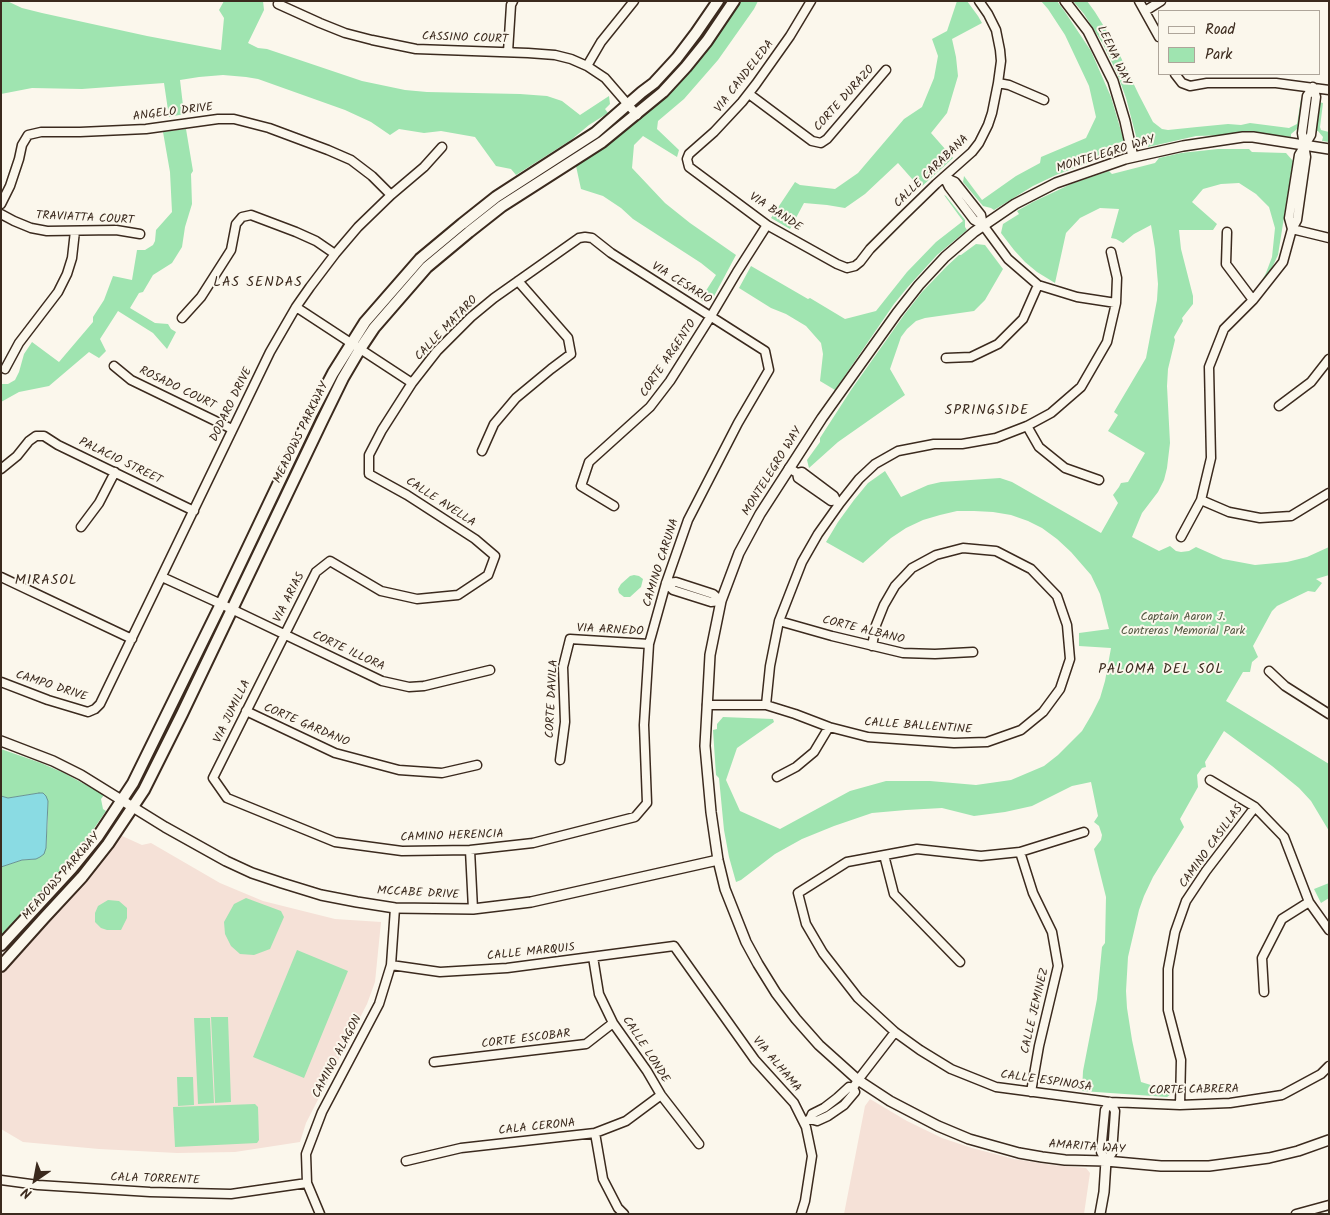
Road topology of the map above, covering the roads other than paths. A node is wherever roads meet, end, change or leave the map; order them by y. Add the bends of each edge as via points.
1 (513, 1) edge
2 (634, 1) edge
3 (718, 1) edge
4 (734, 1) edge
5 (811, 1) edge
6 (979, 1) edge
7 (1065, 1) edge
8 (1139, 1) edge
9 (1161, 1) edge
10 (278, 4) dead end
11 (1144, 10) junction
12 (1158, 36) edge
13 (508, 52) junction
14 (587, 66) junction
15 (886, 70) dead end
16 (1176, 75) edge
17 (998, 84) junction
18 (1313, 87) junction
19 (1329, 90) edge
20 (749, 94) junction
21 (1044, 100) dead end
22 (627, 105) junction
23 (637, 115) junction
24 (1305, 146) junction
25 (442, 147) dead end
26 (1329, 149) edge
27 (1133, 157) junction
28 (687, 159) joint
29 (944, 177) junction
30 (391, 195) junction
31 (1, 204) edge
32 (1, 214) edge
33 (766, 224) junction
34 (983, 225) junction
35 (1292, 229) junction
36 (75, 231) junction
37 (1227, 232) dead end
38 (140, 234) dead end
39 (585, 237) joint
40 (1329, 238) edge
41 (1111, 252) dead end
42 (335, 254) junction
43 (860, 262) joint
44 (518, 281) junction
45 (1038, 284) junction
46 (1253, 300) junction
47 (1116, 303) junction
48 (296, 307) junction
49 (711, 316) junction
50 (182, 318) dead end
51 (350, 343) junction
52 (360, 349) junction
53 (765, 351) joint
54 (946, 358) dead end
55 (1329, 359) edge
56 (114, 366) dead end
57 (6, 369) dead end
58 (412, 383) junction
59 (1279, 406) dead end
60 (1027, 426) junction
61 (232, 429) junction
62 (482, 451) dead end
63 (1, 469) edge
64 (793, 470) junction
65 (115, 472) junction
66 (369, 474) joint
67 (1099, 480) dead end
68 (1329, 493) edge
69 (1201, 500) junction
70 (838, 502) junction
71 (614, 506) dead end
72 (194, 511) junction
73 (81, 527) dead end
74 (1181, 537) dead end
75 (495, 556) joint
76 (1, 577) edge
77 (162, 577) junction
78 (666, 583) junction
79 (721, 601) junction
80 (221, 604) junction
81 (232, 609) junction
82 (779, 620) junction
83 (284, 635) junction
84 (132, 639) junction
85 (570, 639) joint
86 (649, 644) junction
87 (872, 646) junction
88 (973, 652) dead end
89 (490, 670) dead end
90 (1269, 671) dead end
91 (1, 682) edge
92 (766, 705) junction
93 (707, 706) junction
94 (95, 709) joint
95 (246, 711) junction
96 (1329, 714) edge
97 (829, 727) junction
98 (1, 741) edge
99 (560, 760) dead end
100 (477, 765) dead end
101 (777, 777) dead end
102 (1210, 780) dead end
103 (227, 798) joint
104 (122, 800) junction
105 (647, 803) joint
106 (133, 807) junction
107 (1255, 807) junction
108 (1084, 832) dead end
109 (470, 850) junction
110 (1020, 852) junction
111 (884, 855) junction
112 (718, 860) junction
113 (1309, 902) junction
114 (395, 908) junction
115 (473, 909) junction
116 (1329, 930) edge
117 (1, 945) edge
118 (674, 946) joint
119 (593, 957) junction
120 (960, 962) dead end
121 (391, 965) junction
122 (1, 966) edge
123 (1264, 992) dead end
124 (613, 1023) junction
125 (895, 1032) junction
126 (434, 1062) dead end
127 (1329, 1066) edge
128 (856, 1084) junction
129 (1031, 1092) junction
130 (661, 1094) junction
131 (1110, 1102) junction
132 (1180, 1105) junction
133 (807, 1120) junction
134 (595, 1133) junction
135 (1329, 1140) edge
136 (699, 1144) dead end
137 (406, 1160) dead end
138 (1106, 1161) junction
139 (1, 1180) edge
140 (307, 1183) junction
141 (1326, 1209) edge
142 (618, 1212) edge
143 (320, 1214) edge
144 (801, 1214) edge
145 (1100, 1214) edge
146 (1296, 1214) edge

1 - 13 street
2 - 14 street
3 - 22 main road, MEADOWS PARKWAY via 676,58 654,83
4 - 23 main road, MEADOWS PARKWAY via 686,67
5 - 20 street, VIA CANDELEDA
6 - 17 street, CALLE CARABANA via 996,30 1001,61
7 - 27 street, LEENA WAY via 1088,31 1113,81
8 - 11 street
9 - 11 street
10 - 13 street, CASSINO COURT via 328,27 372,40 416,49
11 - 12 street
13 - 14 street, CASSINO COURT via 555,55
14 - 22 street, CASSINO COURT via 605,78
15 - 20 street, CORTE DURAZO via 827,139 820,143 812,141
16 - 18 street via 1182,83 1190,86 1276,83
17 - 21 street via 1009,85
17 - 29 street, CALLE CARABANA via 988,125 979,143
18 - 19 street
18 - 24 street via 1307,96 1302,133
20 - 28 street, VIA CANDELEDA
22 - 23 street, CASSINO COURT
22 - 51 main road, MEADOWS PARKWAY via 596,133 496,197 420,259
23 - 52 main road, MEADOWS PARKWAY via 602,142 502,206 427,267
24 - 26 street
24 - 27 street, MONTELEGRO WAY via 1243,137
24 - 35 street via 1297,220
25 - 30 street, DODARO DRIVE
27 - 34 street, MONTELEGRO WAY via 1056,183
28 - 33 street, VIA BANDE via 689,167
29 - 34 street via 955,182 981,215
29 - 43 street, CALLE CARABANA
30 - 31 street, ANGELO DRIVE via 351,160 269,128 234,119 218,119 146,129 41,132 28,136
30 - 42 street, DODARO DRIVE
32 - 36 street, TRAVIATTA COURT via 31,228
33 - 43 street, VIA BANDE via 837,264 847,268
33 - 49 street, CORTE ARGENTO
34 - 45 street via 1008,259
34 - 64 street, MONTELEGRO WAY via 945,257 891,321
35 - 40 street
35 - 46 street via 1283,262
36 - 38 street, TRAVIATTA COURT via 116,230
36 - 57 street via 72,258 63,283 19,343
37 - 46 street via 1226,264
39 - 44 street, CALLE MATARO
39 - 49 street, VIA CESARIO via 592,238
41 - 47 street via 1118,278
42 - 48 street, DODARO DRIVE
42 - 50 street via 296,232 251,215 242,217 236,224 224,261 201,297
44 - 58 street, CALLE MATARO via 471,317 437,351
44 - 62 street via 568,338 571,354 516,398 494,424
45 - 47 street via 1077,297
45 - 54 street via 1023,318 998,344 971,357
46 - 69 street via 1224,329 1209,367 1211,458
47 - 60 street via 1107,342 1081,387 1051,413
48 - 51 street
48 - 61 street, DODARO DRIVE
49 - 53 street, VIA CESARIO
49 - 71 street, CORTE ARGENTO via 650,407 589,462 581,486
51 - 52 street
51 - 80 main road, MEADOWS PARKWAY via 311,415
52 - 58 street
52 - 81 main road, MEADOWS PARKWAY
53 - 78 street, CAMINO CARUNA via 769,370 688,520
55 - 59 street via 1311,382
56 - 61 street, ROSADO COURT via 130,380
58 - 66 street, CALLE MATARO via 369,455
60 - 67 street via 1039,447 1065,468
60 - 70 street via 996,438 898,451 875,464
61 - 72 street, DODARO DRIVE
63 - 65 street, PALACIO STREET via 28,441 44,436
64 - 70 street via 798,478 831,501
64 - 79 street, MONTELEGRO WAY via 760,514 739,554
65 - 72 street, PALACIO STREET
65 - 73 street via 99,503
66 - 75 street, CALLE AVELLA via 475,539
68 - 69 street via 1291,516 1260,518 1229,512
69 - 74 street
70 - 82 street via 802,562
72 - 77 street, DODARO DRIVE
75 - 83 street, VIA ARIAS via 488,575 458,595 417,599 381,591 330,561 316,572
76 - 84 street
77 - 80 street, CORTE ILLORA
77 - 84 street, DODARO DRIVE
78 - 79 street via 676,582 714,594
78 - 86 street, CAMINO CARUNA
79 - 93 street, MONTELEGRO WAY via 710,654
80 - 81 street, CORTE ILLORA
80 - 104 main road, MEADOWS PARKWAY
81 - 83 street, CORTE ILLORA
81 - 106 main road, MEADOWS PARKWAY
82 - 87 street, CORTE ALBANO
82 - 92 street
83 - 89 street, CORTE ILLORA via 396,685 424,686
83 - 95 street, VIA JUMILLA
84 - 94 street, DODARO DRIVE
85 - 86 street, VIA ARNEDO
85 - 99 street, CORTE DAVILA via 563,667 565,722
86 - 105 street, CAMINO CARUNA via 644,725
87 - 88 street, CORTE ALBANO via 903,653
87 - 97 street, CALLE BALLENTINE via 884,605 895,586 912,568 936,554 963,548 996,551 1031,570 1057,596 1067,625 1070,659 1060,688 1043,712 1021,730 987,742 868,737
90 - 96 street via 1285,686
91 - 94 street, CAMPO DRIVE via 88,712
92 - 93 street, CALLE BALLENTINE
92 - 97 street, CALLE BALLENTINE
93 - 112 street, MONTELEGRO WAY via 705,746
95 - 100 street, CORTE GARDANO via 335,753 399,770 442,772
95 - 103 street, VIA JUMILLA via 213,778
97 - 101 street via 814,752
98 - 104 street, MCCABE DRIVE via 60,764
102 - 107 street
103 - 109 street, CAMINO HERENCIA via 336,842 402,851
104 - 106 street, MCCABE DRIVE
104 - 117 main road, MEADOWS PARKWAY via 72,868
105 - 109 street, CAMINO HERENCIA via 635,817 533,843
106 - 114 street, MCCABE DRIVE via 252,873 321,895
106 - 122 main road, MEADOWS PARKWAY via 82,877
107 - 113 street via 1284,837
107 - 132 street, CAMINO CASILLAS via 1186,901 1175,932 1168,969 1168,1010 1181,1060
108 - 110 street
109 - 115 street
110 - 111 street via 981,856 917,849
110 - 129 street, CALLE JEMINEZ via 1033,893 1052,932 1058,966
111 - 120 street via 894,894
111 - 125 street, CALLE ESPINOSA via 846,862 798,892 806,924 823,953 858,998
112 - 115 street, MCCABE DRIVE via 539,901
112 - 128 street, MONTELEGRO WAY via 725,888 758,964 796,1019
113 - 116 street
113 - 123 street via 1282,919 1262,958
114 - 115 street, MCCABE DRIVE
114 - 121 street, CAMINO ALAGON
118 - 119 street, CALLE MARQUIS
118 - 133 street, VIA ALHAMA via 755,1060
119 - 121 street, CALLE MARQUIS via 507,968 440,972
119 - 124 street, CALLE LONDE via 599,994
121 - 140 street, CAMINO ALAGON via 379,1004 322,1112 306,1154
124 - 126 street, CORTE ESCOBAR via 586,1044
124 - 130 street, CALLE LONDE
125 - 128 street
125 - 129 street, CALLE ESPINOSA via 951,1069 996,1087
127 - 132 street, CORTE CABRERA via 1321,1074 1282,1095 1230,1103
128 - 133 street
128 - 138 street, AMARITA WAY via 938,1126 994,1147 1042,1157
129 - 131 street, CALLE ESPINOSA
130 - 134 street, CALA CERONA via 626,1121
130 - 136 street, CALLE LONDE
131 - 132 street, CORTE CABRERA
131 - 138 street via 1105,1110 1101,1152
133 - 144 street, VIA ALHAMA via 812,1156
134 - 137 street, CALA CERONA via 461,1148
134 - 142 street via 603,1179
135 - 138 street, AMARITA WAY via 1269,1158 1209,1166
138 - 145 street
139 - 140 street, CALA TORRENTE via 150,1192 231,1194
140 - 143 street, CAMINO ALAGON
141 - 146 street

